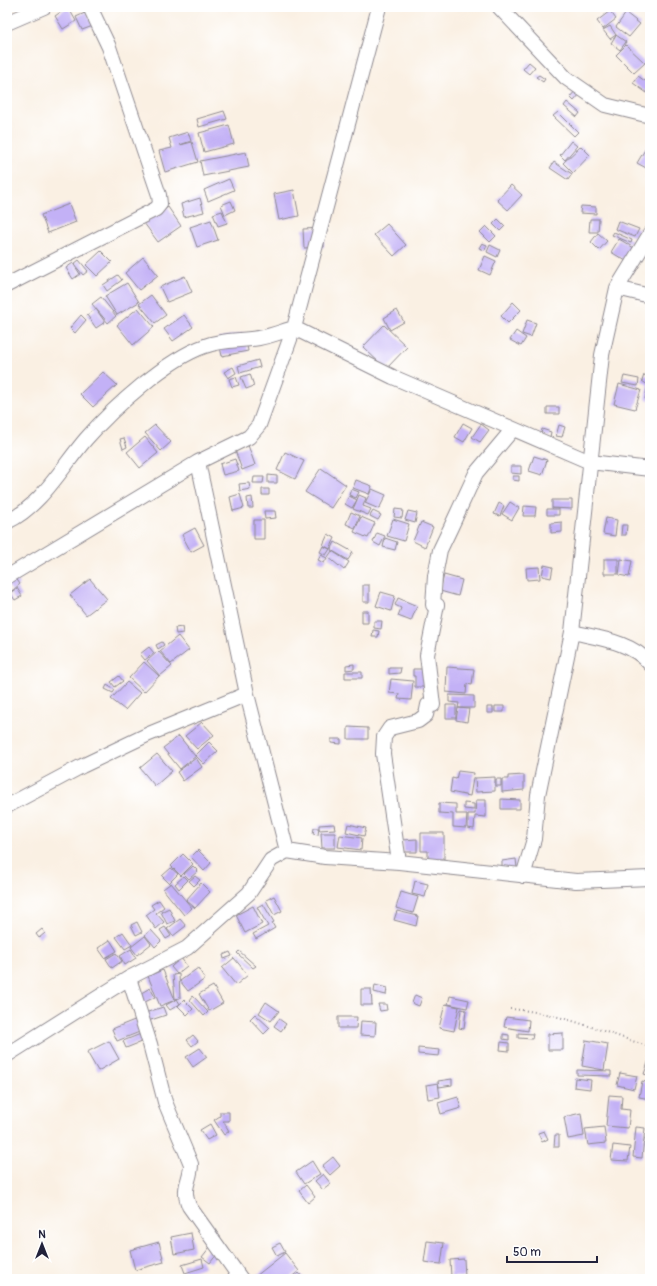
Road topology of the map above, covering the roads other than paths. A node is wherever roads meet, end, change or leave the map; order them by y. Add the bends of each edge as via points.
1 (44, 7) edge
2 (90, 7) edge
3 (379, 7) edge
4 (499, 7) edge
5 (7, 23) edge
6 (650, 116) edge
7 (650, 234) edge
8 (7, 285) edge
9 (617, 288) junction
10 (650, 296) edge
11 (294, 328) junction
12 (513, 429) junction
13 (198, 462) junction
14 (590, 462) junction
15 (650, 468) edge
16 (7, 522) edge
17 (7, 577) edge
18 (572, 632) junction
19 (650, 664) edge
20 (247, 694) junction
21 (7, 806) edge
22 (287, 851) junction
23 (399, 862) junction
24 (523, 876) junction
25 (650, 878) edge
26 (129, 978) junction
27 (7, 1055) edge
28 (241, 1279) edge

1 - 5 street
2 - 8 street via 109,47 160,204 156,209
3 - 11 street
4 - 6 street via 566,78 605,105
7 - 9 street
9 - 10 street
9 - 14 street via 602,355
11 - 12 street via 393,377
11 - 13 street via 255,432
11 - 16 street via 258,338 221,341 204,346 181,358 132,393 87,438 33,504
12 - 14 street
12 - 23 street via 476,473 440,550 432,605 437,605 427,655 432,705 428,705 426,716 418,721 390,728 384,737 382,754
13 - 17 street
13 - 20 street
14 - 15 street
14 - 18 street
18 - 19 street via 617,643 645,657
18 - 24 street via 538,795 534,839
20 - 21 street via 149,734
20 - 22 street
22 - 23 street via 325,857
22 - 26 street via 271,860 249,893 187,948
23 - 24 street
24 - 25 street via 576,881
26 - 27 street
26 - 28 street via 165,1102 191,1164 185,1196 189,1206

